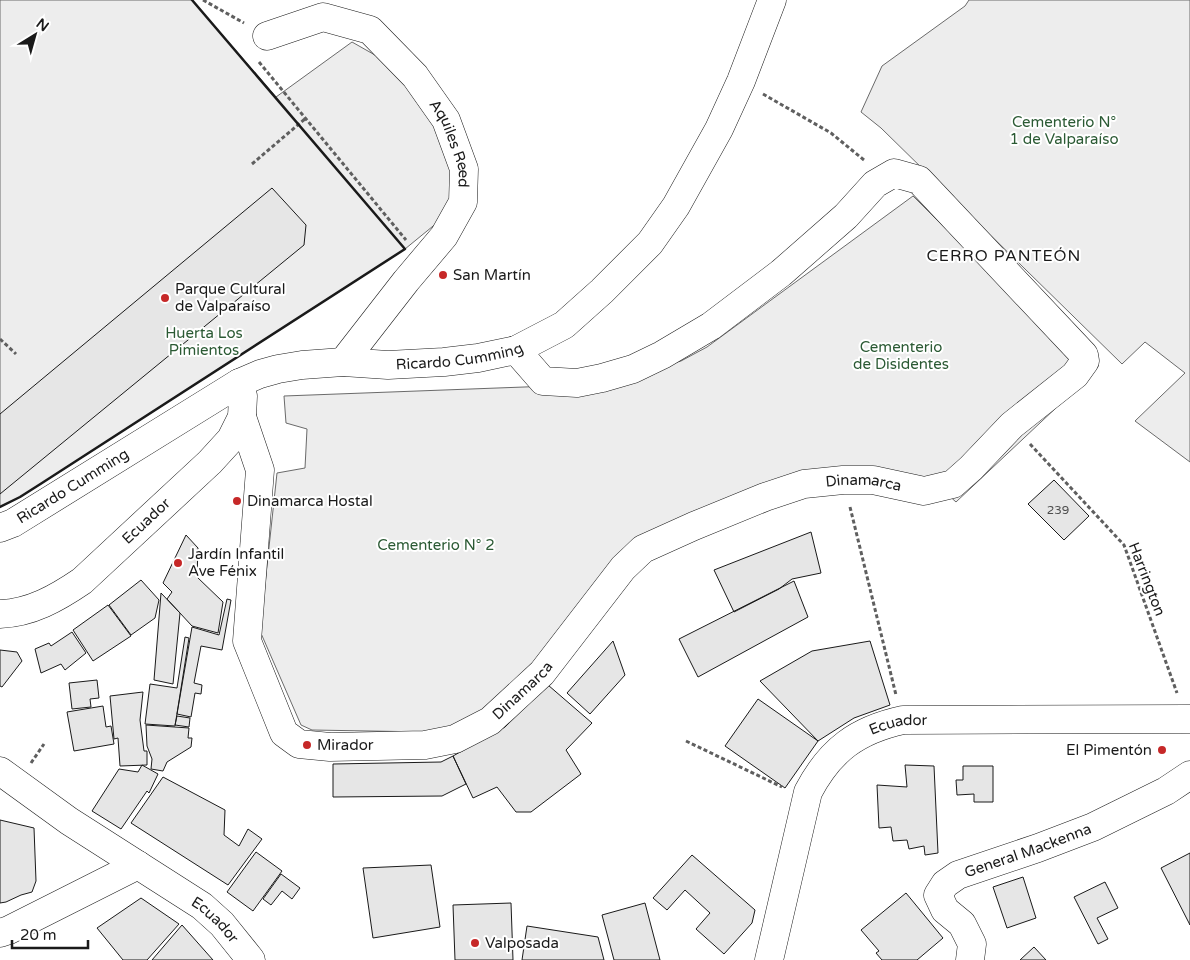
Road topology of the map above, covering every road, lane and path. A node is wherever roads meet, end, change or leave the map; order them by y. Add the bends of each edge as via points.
1 (203, 0) edge
2 (772, 0) edge
3 (267, 36) junction
4 (741, 81) junction
5 (306, 118) junction
6 (252, 164) dead end
7 (870, 165) dead end
8 (406, 281) junction
9 (0, 338) edge
10 (516, 350) junction
11 (16, 354) dead end
12 (343, 362) junction
13 (239, 383) junction
14 (242, 417) junction
15 (1012, 425) junction
16 (843, 480) junction
17 (0, 528) edge
18 (0, 614) edge
19 (1188, 719) edge
20 (903, 720) junction
21 (686, 741) dead end
22 (0, 771) edge
23 (1190, 775) edge
24 (808, 792) junction
25 (138, 865) junction
26 (0, 933) edge
27 (251, 960) edge
28 (769, 960) edge
29 (970, 960) edge

1 - 3 path
2 - 4 street, Ricardo Cumming
3 - 5 path via 258,61
3 - 8 street, Aquiles Reed via 323,17 370,30 414,76 446,120 464,169 463,202 444,236
4 - 7 path via 831,133
4 - 10 street, Ricardo Cumming via 719,130 676,206 650,242 564,325
5 - 6 path
5 - 8 path via 412,246
8 - 12 street, Aquiles Reed
9 - 11 path
10 - 12 street, Ricardo Cumming via 444,362
10 - 15 street, Dinamarca via 543,381 577,383 633,369 711,326 781,273 846,216 875,184 894,173 919,180 1084,355 1085,361 1075,375
12 - 13 street, Ricardo Cumming via 278,369
13 - 14 street, Ecuador via 243,396
13 - 17 street, Ricardo Cumming
14 - 16 street, Dinamarca via 260,470 247,640 284,732 299,744 330,747 425,745 478,728 490,721 542,673 623,568 643,549 765,497 804,484
14 - 18 street, Ecuador via 230,439 210,462 82,581 44,604
15 - 16 street, Dinamarca via 954,484 924,491 873,480
15 - 19 path, Harrington via 1124,545
16 - 20 path
19 - 20 street, Ecuador
20 - 24 street, Ecuador via 884,724 850,742 826,764
21 - 24 path via 784,788
22 - 25 street, Ecuador
23 - 29 street, General Mackenna via 1166,791 1093,827 958,874 945,884 938,895 945,910 962,924 972,944
24 - 28 street, Ecuador
25 - 26 street
25 - 27 street, Ecuador via 202,906 222,924

